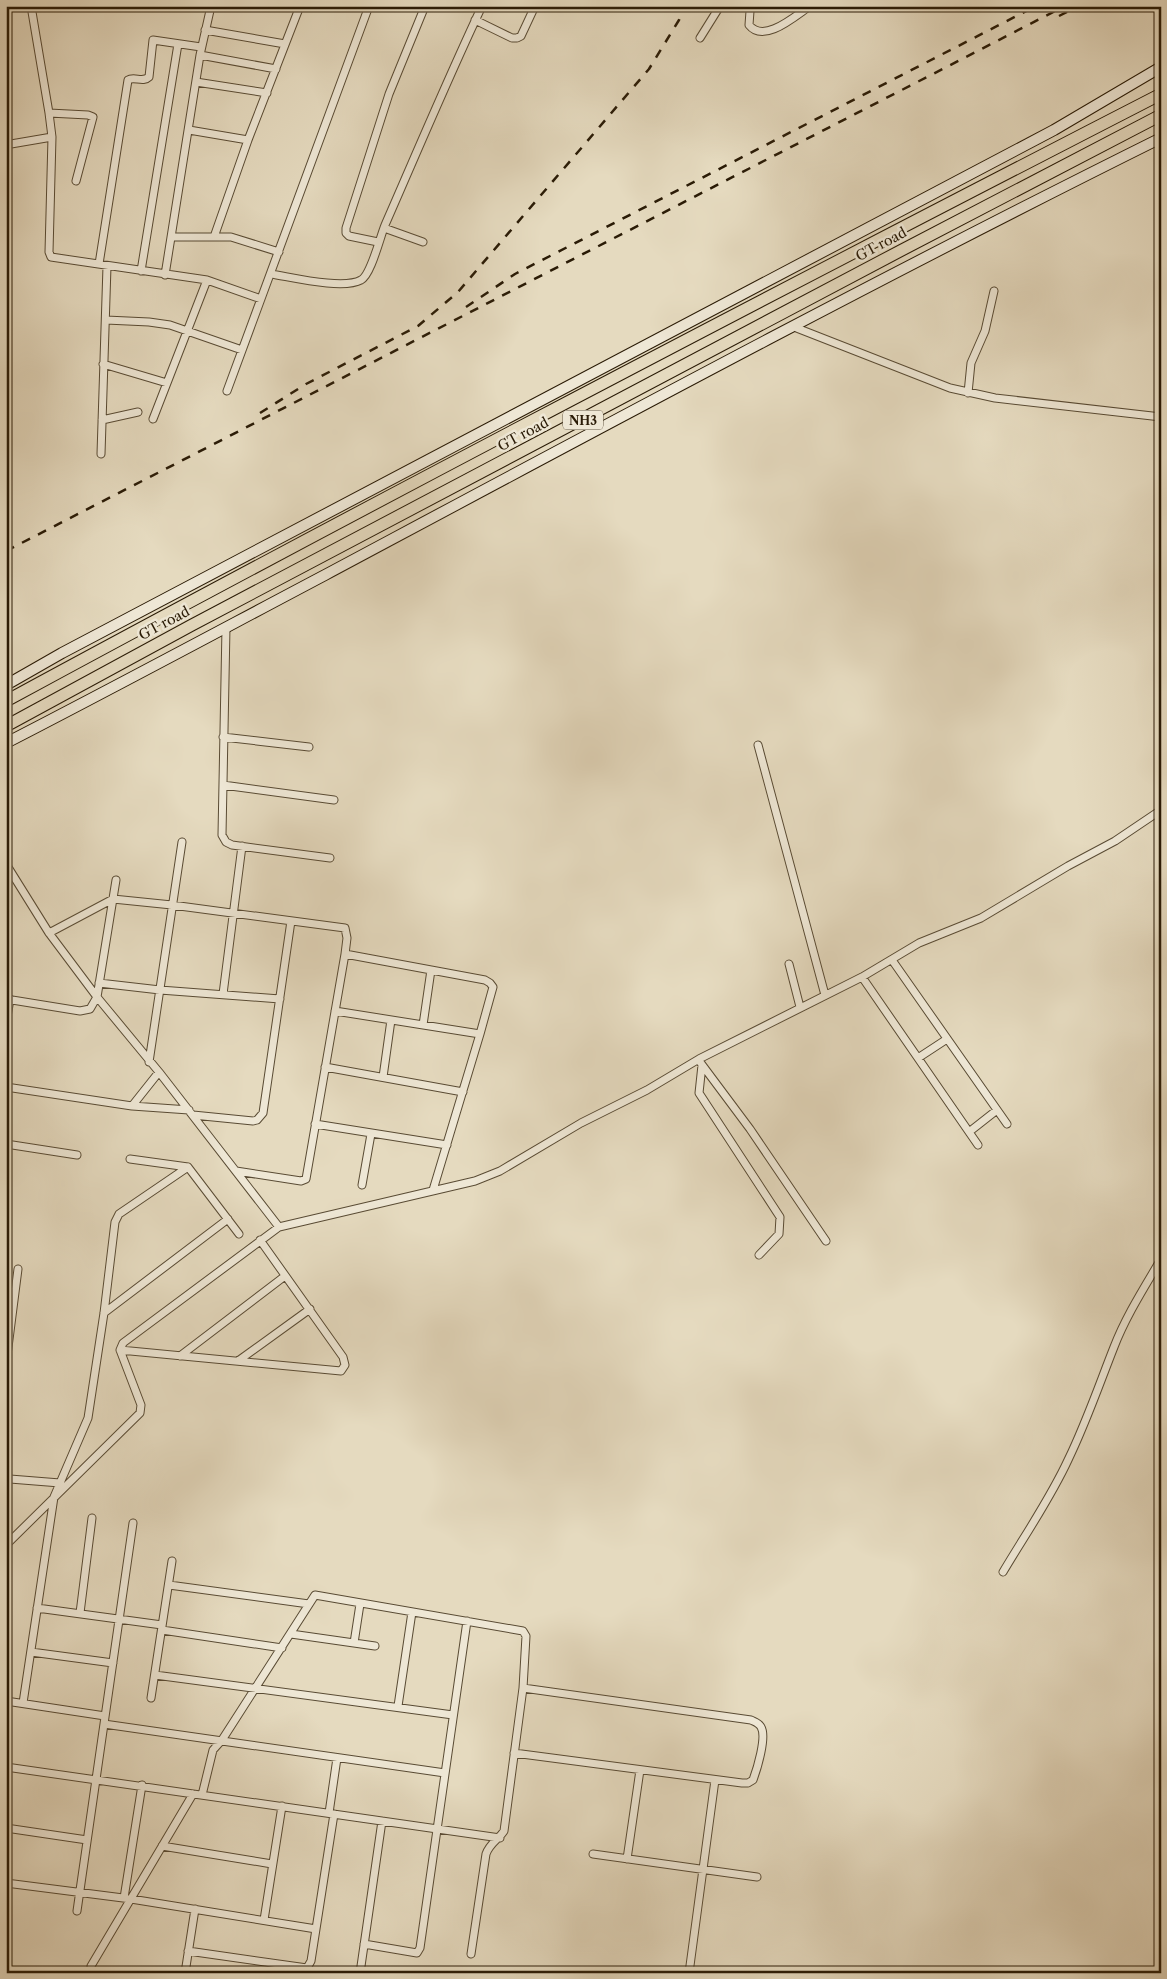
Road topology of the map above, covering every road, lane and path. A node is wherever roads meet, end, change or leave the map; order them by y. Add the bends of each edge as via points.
1 (31, 6) edge
2 (211, 6) edge
3 (300, 6) edge
4 (369, 6) edge
5 (425, 6) edge
6 (482, 6) edge
7 (535, 6) edge
8 (720, 6) edge
9 (754, 6) edge
10 (810, 6) edge
11 (475, 20) junction
12 (205, 30) junction
13 (700, 38) dead end
14 (178, 44) junction
15 (286, 44) junction
16 (201, 47) junction
17 (200, 55) junction
18 (1161, 67) edge
19 (276, 69) junction
20 (196, 82) junction
21 (267, 93) junction
22 (1161, 94) edge
23 (49, 113) junction
24 (1161, 116) edge
25 (189, 130) junction
26 (52, 137) junction
27 (1161, 138) edge
28 (248, 140) junction
29 (11, 144) dead end
30 (76, 181) dead end
31 (384, 228) junction
32 (171, 237) junction
33 (214, 237) junction
34 (378, 242) junction
35 (423, 242) dead end
36 (279, 252) junction
37 (99, 264) junction
38 (107, 266) junction
39 (141, 270) junction
40 (165, 274) junction
41 (271, 274) junction
42 (207, 280) junction
43 (994, 291) dead end
44 (261, 300) junction
45 (106, 320) junction
46 (794, 327) junction
47 (188, 330) junction
48 (242, 350) junction
49 (103, 364) junction
50 (167, 383) junction
51 (227, 391) dead end
52 (968, 393) junction
53 (138, 412) dead end
54 (1161, 417) edge
55 (153, 419) dead end
56 (102, 420) junction
57 (101, 454) dead end
58 (226, 627) junction
59 (6, 685) edge
60 (6, 701) edge
61 (6, 726) edge
62 (223, 737) junction
63 (6, 743) edge
64 (758, 745) dead end
65 (309, 746) dead end
66 (223, 785) junction
67 (334, 800) dead end
68 (1161, 810) edge
69 (182, 842) dead end
70 (242, 846) junction
71 (330, 858) dead end
72 (6, 864) edge
73 (116, 880) dead end
74 (113, 899) junction
75 (172, 905) junction
76 (233, 913) junction
77 (291, 921) junction
78 (49, 933) junction
79 (345, 954) junction
80 (892, 960) junction
81 (789, 964) dead end
82 (431, 970) junction
83 (862, 976) junction
84 (99, 983) junction
85 (160, 990) junction
86 (223, 994) junction
87 (825, 995) junction
88 (96, 997) junction
89 (8, 999) edge
90 (280, 999) junction
91 (800, 1007) junction
92 (335, 1011) junction
93 (391, 1020) junction
94 (6, 1023) edge
95 (423, 1025) junction
96 (480, 1034) junction
97 (947, 1039) junction
98 (918, 1058) junction
99 (150, 1062) junction
100 (701, 1062) junction
101 (325, 1067) junction
102 (159, 1072) junction
103 (383, 1077) junction
104 (6, 1087) edge
105 (463, 1092) junction
106 (132, 1106) junction
107 (997, 1110) junction
108 (191, 1113) junction
109 (315, 1124) junction
110 (1007, 1124) dead end
111 (970, 1132) junction
112 (370, 1134) junction
113 (6, 1144) edge
114 (447, 1145) junction
115 (978, 1145) dead end
116 (77, 1155) dead end
117 (130, 1159) dead end
118 (188, 1167) junction
119 (236, 1172) junction
120 (362, 1185) dead end
121 (433, 1190) junction
122 (228, 1219) junction
123 (279, 1228) junction
124 (239, 1234) dead end
125 (260, 1240) junction
126 (826, 1241) dead end
127 (759, 1255) dead end
128 (1161, 1260) edge
129 (18, 1269) dead end
130 (285, 1276) junction
131 (310, 1309) junction
132 (104, 1313) junction
133 (120, 1350) junction
134 (180, 1356) junction
135 (238, 1361) junction
136 (6, 1363) edge
137 (10, 1479) dead end
138 (60, 1484) junction
139 (54, 1497) junction
140 (92, 1518) dead end
141 (133, 1523) dead end
142 (6, 1545) edge
143 (172, 1561) dead end
144 (1003, 1572) dead end
145 (169, 1585) junction
146 (310, 1604) junction
147 (360, 1604) junction
148 (37, 1608) junction
149 (412, 1612) junction
150 (80, 1614) junction
151 (120, 1619) junction
152 (467, 1621) junction
153 (162, 1627) junction
154 (291, 1634) junction
155 (354, 1643) junction
156 (375, 1646) dead end
157 (282, 1648) junction
158 (31, 1652) junction
159 (113, 1663) junction
160 (155, 1675) junction
161 (256, 1688) junction
162 (523, 1688) junction
163 (151, 1698) dead end
164 (6, 1701) edge
165 (22, 1703) junction
166 (398, 1706) junction
167 (453, 1715) junction
168 (105, 1716) junction
169 (104, 1724) junction
170 (222, 1740) junction
171 (514, 1753) junction
172 (336, 1758) junction
173 (6, 1767) edge
174 (640, 1770) junction
175 (445, 1773) junction
176 (96, 1779) junction
177 (715, 1780) junction
178 (142, 1785) junction
179 (193, 1794) junction
180 (202, 1795) junction
181 (282, 1806) junction
182 (331, 1814) junction
183 (382, 1821) junction
184 (6, 1828) edge
185 (438, 1829) junction
186 (500, 1838) junction
187 (87, 1840) junction
188 (162, 1846) junction
189 (593, 1854) dead end
190 (627, 1859) junction
191 (272, 1864) junction
192 (703, 1870) junction
193 (757, 1877) dead end
194 (6, 1882) edge
195 (81, 1892) junction
196 (128, 1898) junction
197 (195, 1909) junction
198 (78, 1911) dead end
199 (264, 1920) junction
200 (316, 1928) junction
201 (364, 1944) junction
202 (188, 1951) junction
203 (471, 1954) dead end
204 (302, 1971) edge
205 (91, 1973) edge
206 (185, 1973) edge
207 (360, 1973) edge
208 (689, 1973) edge

1 - 23 street
2 - 12 street
3 - 15 street
4 - 36 street
5 - 34 street via 389,94 346,228 350,236
6 - 11 street
7 - 11 street via 521,36 517,38
8 - 13 street
9 - 10 street via 750,11 749,25 758,32 775,28
11 - 31 street
12 - 15 street
12 - 16 street
14 - 16 street
14 - 37 street via 153,40 149,78 128,80
14 - 39 street
15 - 19 street
16 - 17 street
17 - 19 street
17 - 20 street
18 - 59 main road via 1054,130
19 - 21 street
20 - 21 street
20 - 25 street
21 - 28 street
22 - 60 highway, GT road / NH3 via 557,408
23 - 26 street
23 - 30 street via 93,117
24 - 61 highway, GT road / NH3
25 - 28 street
25 - 32 street
26 - 29 street
26 - 37 street via 50,255
27 - 46 main road
28 - 33 street
31 - 34 street
31 - 35 street
32 - 33 street
32 - 40 street
33 - 36 street via 231,237
34 - 41 street via 370,269 360,282 311,281
36 - 41 street
37 - 38 street
38 - 39 street
38 - 45 street
39 - 40 street
40 - 42 street
41 - 44 street
42 - 44 street
42 - 47 street
43 - 52 street via 985,331 971,363
44 - 48 street
45 - 47 street via 160,322
45 - 49 street
46 - 52 street
46 - 58 main road
47 - 48 street
47 - 50 street
48 - 51 street
49 - 50 street
49 - 56 street
50 - 55 street
52 - 54 street
53 - 56 street
56 - 57 street
58 - 62 street
58 - 63 main road
62 - 65 street
62 - 66 street
64 - 87 street
66 - 67 street
66 - 70 street via 222,835 226,842
68 - 80 street via 1120,838 981,918 919,943
69 - 75 street
70 - 71 street
70 - 76 street
72 - 78 street
73 - 74 street
74 - 75 street
74 - 78 street
74 - 84 street
75 - 76 street
75 - 85 street
76 - 77 street
76 - 86 street
77 - 79 street via 345,928
77 - 90 street
78 - 88 street
79 - 82 street
79 - 92 street
80 - 83 street
80 - 97 street
81 - 91 street
82 - 95 street
82 - 96 street via 490,983 492,993
83 - 87 street
83 - 98 street
84 - 85 street
84 - 88 street
85 - 86 street
85 - 99 street
86 - 90 street
87 - 91 street
88 - 89 street via 86,1011
88 - 99 street
89 - 94 street
90 - 108 street via 260,1117 253,1121
91 - 100 street
92 - 93 street
92 - 101 street
93 - 95 street
93 - 103 street
95 - 96 street
96 - 105 street
97 - 98 street
97 - 107 street
98 - 111 street
99 - 102 street
100 - 121 street via 581,1123 500,1171
100 - 126 street
100 - 127 street via 699,1093 780,1218 779,1234
101 - 103 street
101 - 109 street
102 - 106 street
102 - 108 street
103 - 105 street
104 - 106 street
105 - 114 street
106 - 108 street
107 - 110 street
107 - 111 street
108 - 119 street
109 - 112 street
109 - 119 street via 308,1175 304,1180
111 - 115 street
112 - 114 street
112 - 120 street
113 - 116 street
114 - 121 street
117 - 118 street
118 - 122 street
118 - 132 street via 117,1217
119 - 123 street
121 - 123 street
122 - 124 street
122 - 132 street
123 - 125 street
125 - 130 street
125 - 133 street via 123,1343
128 - 144 street via 1131,1310 1066,1466
129 - 136 street
130 - 131 street
130 - 134 street
131 - 135 street
131 - 135 street via 344,1357 345,1365 341,1371
132 - 138 street via 88,1418
133 - 134 street
133 - 139 street via 140,1413
134 - 135 street
137 - 138 street
138 - 139 street
139 - 142 street
139 - 148 street
140 - 150 street
141 - 151 street
143 - 145 street
145 - 146 street
145 - 153 street
146 - 147 street via 318,1594
146 - 154 street
147 - 149 street
147 - 155 street
148 - 150 street
148 - 158 street
149 - 152 street
149 - 166 street
150 - 151 street
151 - 153 street
151 - 159 street
152 - 162 street via 525,1633
152 - 167 street
153 - 157 street
153 - 160 street
154 - 155 street
154 - 157 street
155 - 156 street
157 - 161 street
158 - 159 street
158 - 165 street
159 - 168 street
160 - 161 street
160 - 163 street
161 - 166 street
161 - 170 street
162 - 171 street
162 - 177 street via 751,1720 759,1724 763,1737 753,1780 748,1783
164 - 165 street
165 - 168 street
166 - 167 street
167 - 175 street
168 - 169 street
169 - 170 street
169 - 176 street
170 - 172 street
170 - 180 street via 213,1750
171 - 174 street
171 - 186 street via 504,1831
172 - 175 street
172 - 182 street
173 - 176 street
174 - 177 street
174 - 190 street
175 - 185 street
176 - 178 street
176 - 187 street
177 - 192 street
178 - 179 street
178 - 196 street
179 - 180 street
179 - 188 street
180 - 181 street
181 - 182 street
181 - 191 street
182 - 183 street
182 - 200 street
183 - 185 street
183 - 201 street
184 - 187 street
185 - 186 street
185 - 201 street via 419,1951
186 - 203 street via 489,1846 486,1854
187 - 195 street
188 - 191 street
188 - 196 street
189 - 190 street
190 - 192 street
191 - 199 street
192 - 193 street
192 - 208 street
194 - 195 street
195 - 196 street
195 - 198 street
196 - 197 street
196 - 205 street via 91,1966
197 - 199 street
197 - 202 street
199 - 200 street
200 - 204 street via 309,1966
201 - 207 street
202 - 204 street
202 - 206 street

